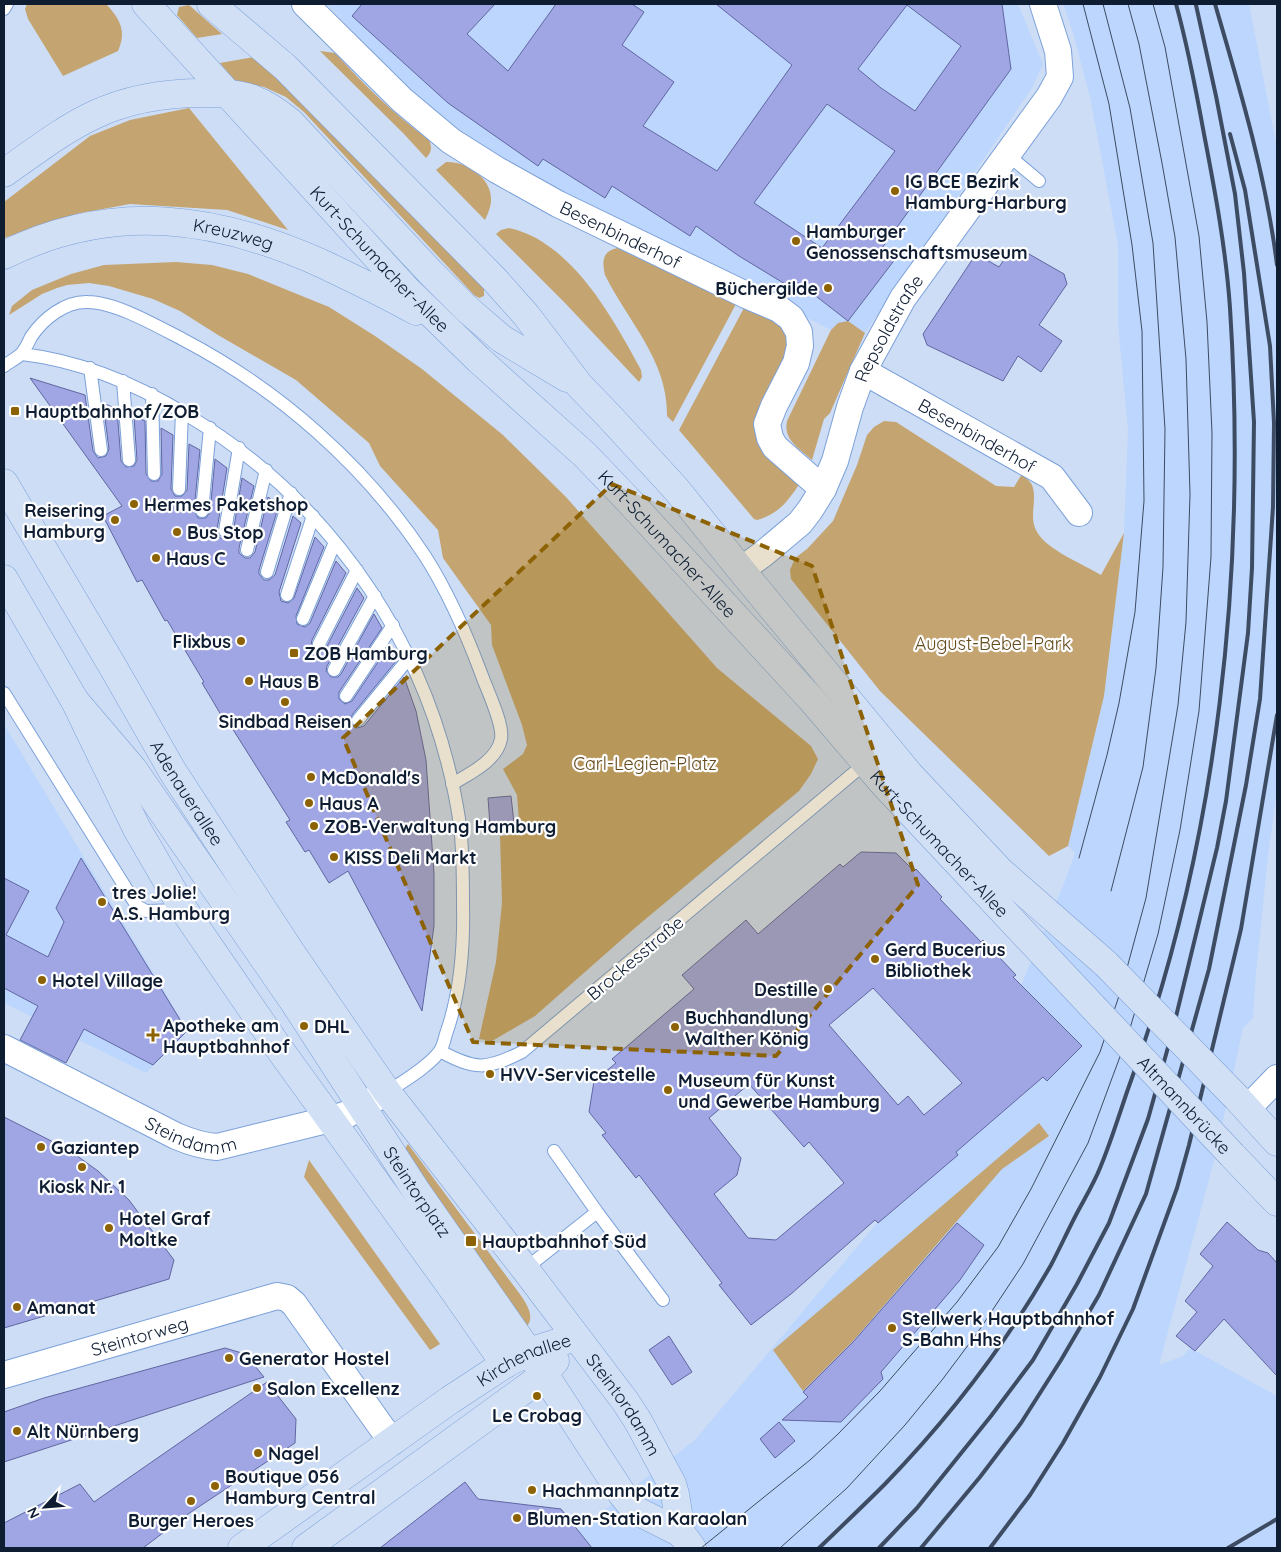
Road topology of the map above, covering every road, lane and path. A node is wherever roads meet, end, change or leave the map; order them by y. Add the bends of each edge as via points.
1 (7, 4) edge
2 (146, 4) edge
3 (211, 4) edge
4 (305, 4) edge
5 (1043, 4) edge
6 (4, 9) edge
7 (229, 94) junction
8 (1008, 155) junction
9 (4, 173) edge
10 (1039, 181) dead end
11 (4, 255) edge
12 (448, 330) junction
13 (22, 354) junction
14 (4, 366) edge
15 (90, 368) junction
16 (864, 371) junction
17 (123, 381) junction
18 (579, 385) junction
19 (152, 394) junction
20 (182, 411) junction
21 (210, 428) junction
22 (239, 448) junction
23 (101, 450) dead end
24 (129, 460) dead end
25 (266, 470) junction
26 (154, 474) dead end
27 (4, 483) edge
28 (179, 489) dead end
29 (823, 489) junction
30 (291, 493) junction
31 (202, 511) dead end
32 (1079, 513) dead end
33 (313, 516) junction
34 (226, 531) dead end
35 (335, 542) junction
36 (247, 550) dead end
37 (357, 570) junction
38 (741, 570) junction
39 (267, 572) dead end
40 (4, 579) edge
41 (287, 595) dead end
42 (375, 596) junction
43 (303, 619) dead end
44 (393, 625) junction
45 (319, 644) dead end
46 (409, 658) junction
47 (334, 670) dead end
48 (4, 693) edge
49 (346, 696) dead end
50 (75, 701) junction
51 (358, 720) dead end
52 (875, 754) junction
53 (452, 784) junction
54 (184, 910) junction
55 (1093, 1007) joint
56 (4, 1048) edge
57 (440, 1051) junction
58 (1277, 1078) edge
59 (387, 1092) junction
60 (1242, 1104) junction
61 (363, 1106) junction
62 (331, 1119) junction
63 (1277, 1142) edge
64 (554, 1151) dead end
65 (1277, 1202) edge
66 (597, 1212) junction
67 (525, 1269) junction
68 (663, 1300) dead end
69 (576, 1337) junction
70 (517, 1358) junction
71 (544, 1374) junction
72 (4, 1375) edge
73 (392, 1442) junction
74 (686, 1541) edge
75 (242, 1548) edge
76 (306, 1548) edge

1 - 6 lane
2 - 7 main road, Kurt-Schumacher-Allee
3 - 18 main road, Kurt-Schumacher-Allee via 285,67 494,279
4 - 29 street, Besenbinderhof via 402,100 459,146 558,204 779,309 791,318 799,332 800,346 796,363 767,424 768,431 775,447
5 - 8 street, Repsoldstraße via 1058,51 1060,77
7 - 9 main road via 167,94 118,105 74,126
7 - 12 main road, Kurt-Schumacher-Allee via 324,201
7 - 18 main road, Kurt-Schumacher-Allee via 266,104 290,122 467,309 502,339
8 - 10 lane
8 - 16 street, Repsoldstraße via 903,298
11 - 12 main road, Kreuzweg via 54,234 110,223 164,220 227,230 302,254 369,286
12 - 52 main road, Kurt-Schumacher-Allee via 596,466 742,623
13 - 14 lane
13 - 15 lane
13 - 53 lane via 43,322 55,312 87,302 121,310 209,353 273,396 338,453 375,490 426,557 474,655 499,722 501,738 498,749 477,769
15 - 17 lane
15 - 23 lane
16 - 29 street, Repsoldstraße
16 - 32 street, Besenbinderhof via 1052,477
17 - 19 lane
17 - 24 lane
18 - 38 main road, Kurt-Schumacher-Allee via 676,489
19 - 20 lane
19 - 26 lane
20 - 21 lane
20 - 28 lane
21 - 22 lane
21 - 31 lane
22 - 25 lane
22 - 34 lane
25 - 30 lane
25 - 36 lane
27 - 59 main road, Adenauerallee via 172,772
29 - 38 street, Repsoldstraße via 800,523
30 - 33 lane
30 - 39 lane
33 - 35 lane
33 - 41 lane
35 - 37 lane
35 - 43 lane
37 - 42 lane
37 - 45 lane
38 - 52 main road, Kurt-Schumacher-Allee
40 - 50 main road, Adenauerallee
42 - 44 lane
42 - 47 lane
44 - 46 lane
44 - 49 lane
46 - 51 lane
46 - 53 lane via 427,698
48 - 54 lane via 137,906 146,911
50 - 54 main road, Adenauerallee via 137,830
50 - 61 main road, Adenauerallee via 133,769
52 - 55 main road, Kurt-Schumacher-Allee
52 - 57 lane, Brockesstraße via 522,1052 483,1067
52 - 60 main road, Kurt-Schumacher-Allee, bridge via 910,774 1000,871 1106,964
53 - 57 lane via 460,825 464,927 454,1010
54 - 62 main road, Adenauerallee
55 - 65 main road, Altmannbrücke, bridge
56 - 62 street, Steindamm via 195,1144 217,1147
57 - 59 lane
58 - 60 street
59 - 61 street, Steindamm
59 - 67 main road, Steintorplatz
60 - 63 main road
61 - 62 street, Steindamm
61 - 70 main road, Steintorplatz
62 - 70 main road, Steintorplatz via 450,1285
64 - 66 lane
66 - 67 lane
66 - 68 lane
67 - 69 main road, Steintorplatz
69 - 70 main road, Kirchenallee
69 - 71 main road, Kirchenallee
69 - 74 main road, Steintordamm via 625,1401 647,1437 672,1484
70 - 71 main road, Steintorplatz
70 - 73 main road, Kirchenallee via 450,1400
71 - 74 main road, Steintordamm via 635,1510
71 - 76 main road, Kirchenallee
72 - 73 street, Steintorweg via 277,1296 294,1304
73 - 75 main road, Kirchenallee

